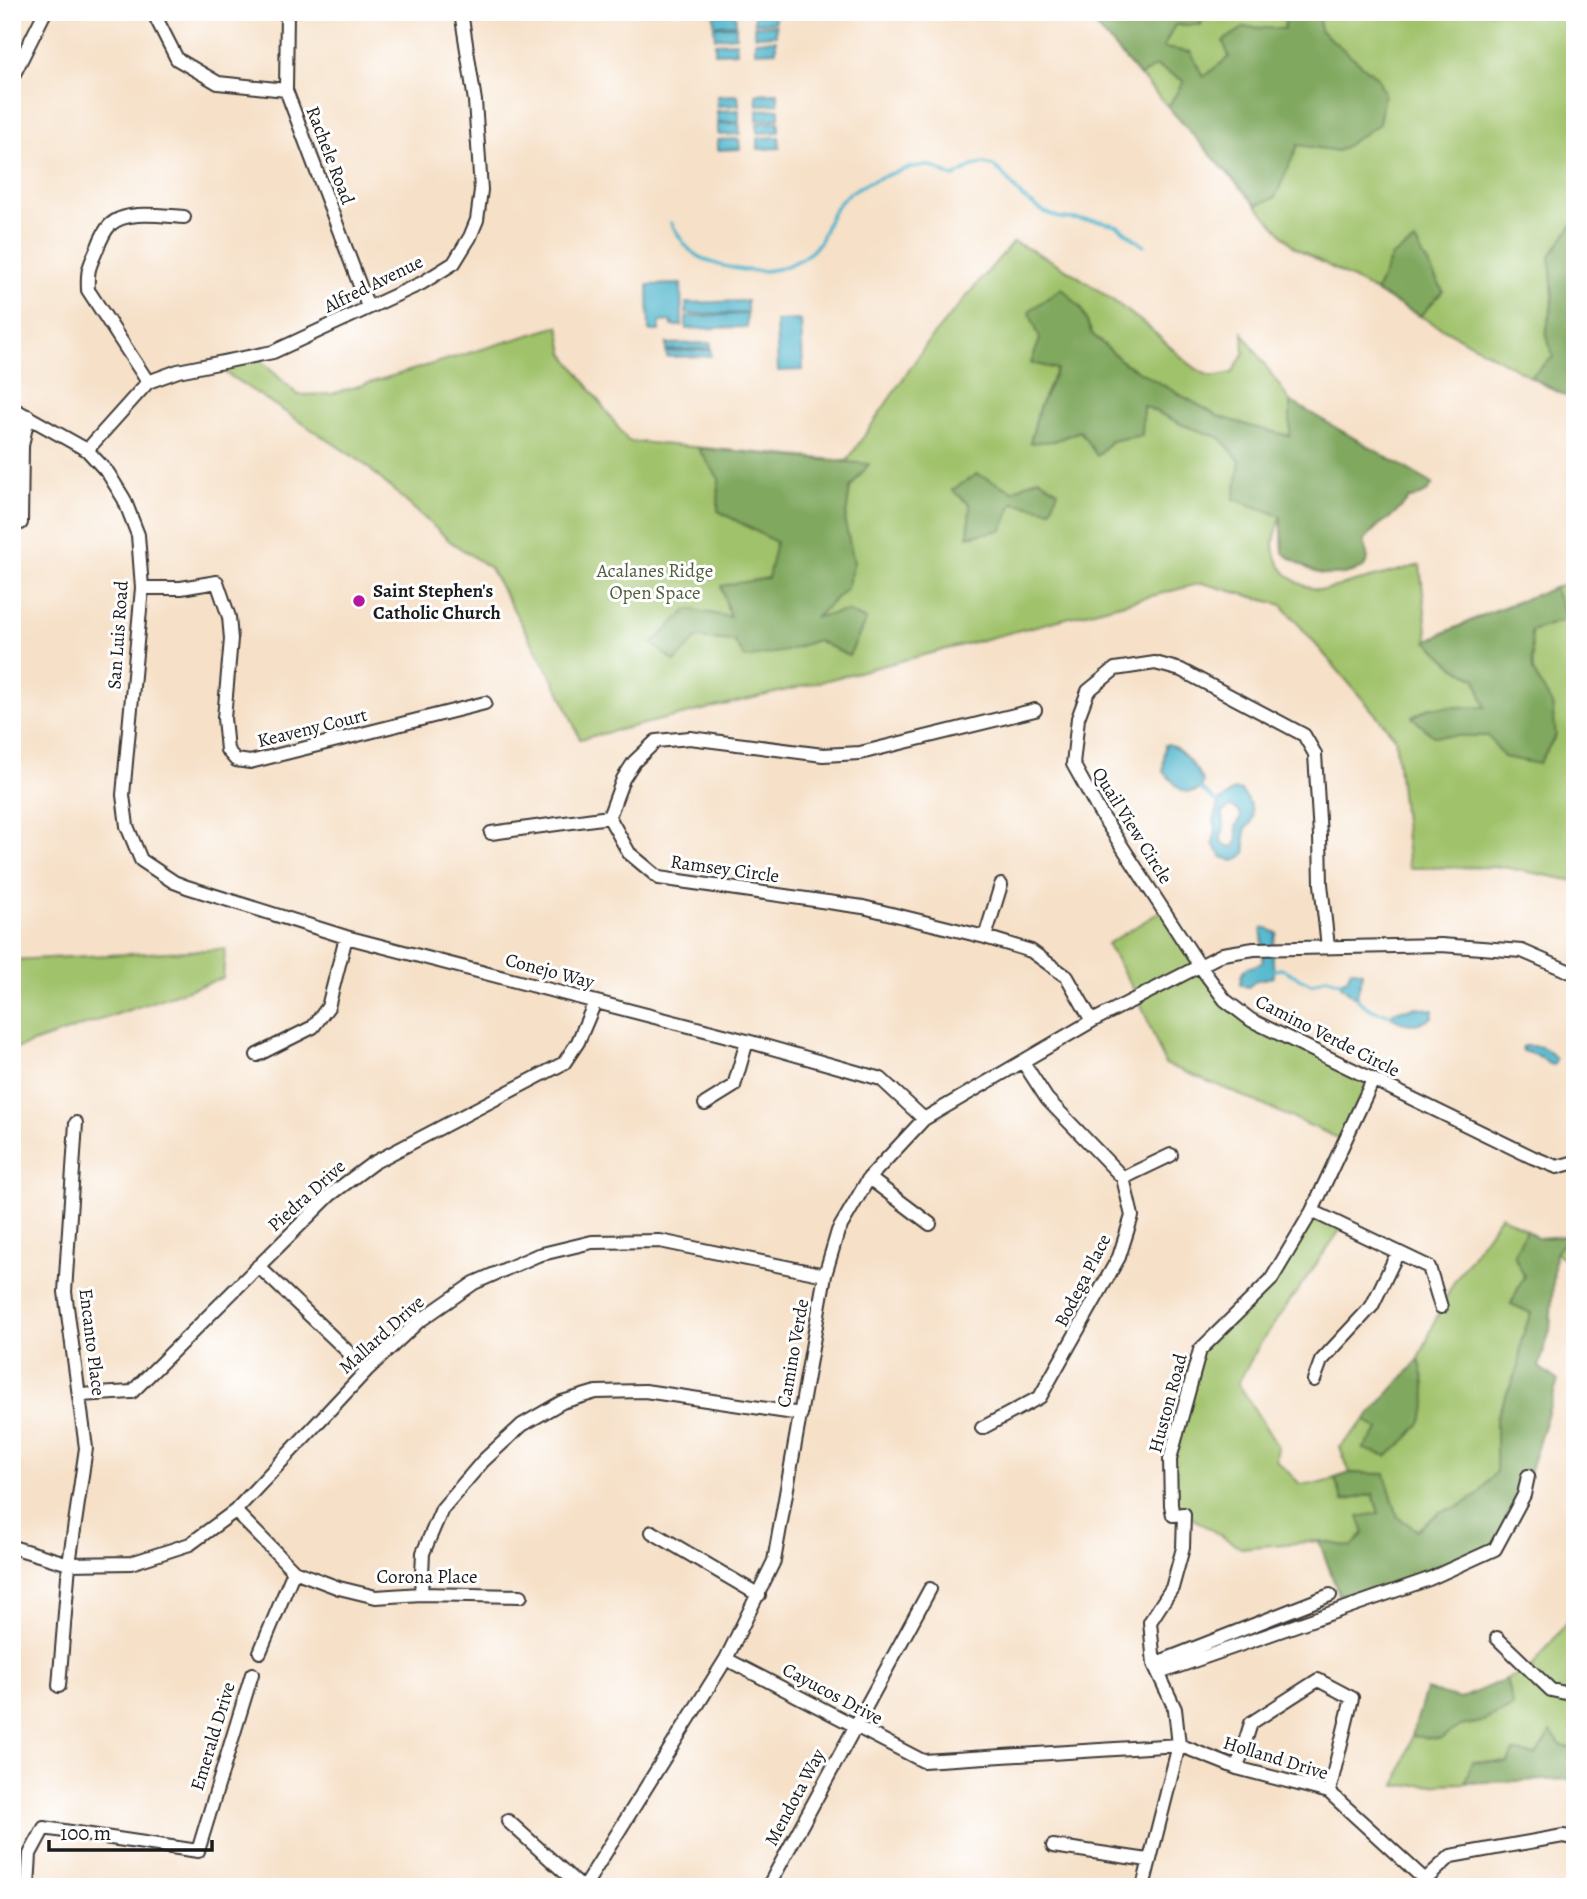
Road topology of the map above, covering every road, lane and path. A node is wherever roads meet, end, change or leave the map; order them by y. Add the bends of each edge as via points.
1 (45, 12) edge
2 (153, 12) edge
3 (287, 12) edge
4 (461, 12) edge
5 (12, 78) edge
6 (286, 90) junction
7 (184, 217) dead end
8 (368, 307) junction
9 (148, 382) junction
10 (12, 408) edge
11 (27, 416) junction
12 (88, 450) junction
13 (21, 523) dead end
14 (142, 588) junction
15 (485, 703) dead end
16 (1035, 710) dead end
17 (609, 817) junction
18 (491, 834) dead end
19 (157, 870) joint
20 (1001, 885) dead end
21 (346, 937) junction
22 (985, 937) junction
23 (1328, 947) junction
24 (1199, 965) junction
25 (1575, 974) edge
26 (595, 1002) junction
27 (1092, 1021) junction
28 (747, 1041) junction
29 (257, 1055) dead end
30 (1023, 1062) junction
31 (1373, 1080) junction
32 (705, 1104) dead end
33 (924, 1119) junction
34 (76, 1123) dead end
35 (1171, 1155) dead end
36 (1575, 1162) edge
37 (869, 1178) junction
38 (1123, 1178) junction
39 (1312, 1211) junction
40 (930, 1224) dead end
41 (1398, 1252) junction
42 (258, 1266) junction
43 (825, 1275) junction
44 (1441, 1307) dead end
45 (366, 1370) junction
46 (1314, 1380) dead end
47 (80, 1395) junction
48 (801, 1414) junction
49 (982, 1428) dead end
50 (1528, 1476) dead end
51 (235, 1511) junction
52 (652, 1532) dead end
53 (12, 1547) edge
54 (69, 1564) junction
55 (294, 1570) junction
56 (930, 1590) dead end
57 (421, 1594) junction
58 (759, 1595) junction
59 (1330, 1595) dead end
60 (521, 1596) dead end
61 (1497, 1638) dead end
62 (260, 1652) dead end
63 (726, 1659) junction
64 (1156, 1669) junction
65 (252, 1674) dead end
66 (60, 1686) dead end
67 (1575, 1695) edge
68 (854, 1726) junction
69 (1179, 1745) junction
70 (923, 1762) joint
71 (1237, 1768) junction
72 (1329, 1792) junction
73 (508, 1821) dead end
74 (1575, 1838) edge
75 (1053, 1846) dead end
76 (1148, 1860) junction
77 (1423, 1884) edge
78 (28, 1887) edge
79 (583, 1887) edge
80 (768, 1887) edge
81 (1143, 1887) edge

1 - 5 street
2 - 6 street via 177,59 218,83
3 - 6 street, Rachele Road
4 - 8 street, Alfred Avenue via 475,101 481,190 477,220 454,263
6 - 8 street, Rachele Road
7 - 9 street via 145,214 111,224 87,273 89,290
8 - 9 street, Alfred Avenue via 273,352 178,371
9 - 12 street, Alfred Avenue
10 - 11 street, San Luis Road
11 - 12 street, San Luis Road
11 - 13 street
12 - 14 street, San Luis Road via 108,473 129,511 138,536
14 - 15 street, Keaveny Court via 217,582 229,617 224,718 227,750 236,760 250,762
14 - 19 street, San Luis Road via 123,795 127,826 141,860
16 - 17 street via 859,753 823,755 690,738 656,741 623,779
17 - 18 street
17 - 22 street, Ramsey Circle via 629,853 659,878 863,907
19 - 21 street, Conejo Way via 187,887
20 - 22 street
21 - 26 street, Conejo Way
21 - 29 street via 328,1007 313,1027
22 - 27 street, Ramsey Circle via 1031,951 1068,977
23 - 24 street via 1254,949 1223,954
23 - 24 street, Quail View Circle via 1315,754 1304,735 1181,670 1155,663 1115,669 1088,691 1078,718 1073,764
23 - 25 street via 1441,945 1522,951
24 - 27 street, Camino Verde
24 - 31 street, Camino Verde Circle via 1225,1000 1251,1020
26 - 28 street, Conejo Way
26 - 42 street, Piedra Drive via 564,1063 373,1163 330,1195
27 - 30 street, Camino Verde
28 - 32 street via 734,1086
28 - 33 street, Conejo Way via 881,1079
30 - 33 street, Camino Verde
30 - 38 street via 1047,1099
31 - 36 street, Camino Verde Circle via 1532,1157 1557,1167
31 - 39 street, Huston Road
33 - 37 street, Camino Verde
34 - 47 street, Encanto Place via 65,1292
35 - 38 street
37 - 40 street
37 - 43 street, Camino Verde via 838,1231
38 - 49 street, Bodega Place via 1132,1216 1119,1257 1040,1397
39 - 41 street
39 - 64 street, Huston Road via 1271,1280 1200,1350 1170,1459 1171,1505 1174,1515 1184,1514 1182,1548 1172,1588 1150,1622
41 - 44 street via 1429,1267
41 - 46 street via 1372,1306 1321,1361
42 - 45 street
42 - 47 street, Piedra Drive via 132,1392
43 - 45 street, Mallard Drive via 660,1241 592,1242 538,1255 474,1283 418,1322
43 - 48 street, Camino Verde
45 - 51 street, Mallard Drive
47 - 54 street, Encanto Place via 86,1448
48 - 57 street via 645,1391 596,1392 562,1402 522,1425 442,1509 423,1553
48 - 58 street, Camino Verde via 774,1561
50 - 64 street via 1524,1495 1495,1549 1429,1579
51 - 54 street, Mallard Drive via 190,1544 131,1563
51 - 55 street, Corona Place
52 - 58 street
53 - 54 street, Mallard Drive
54 - 66 street, Encanto Place
55 - 57 street, Corona Place via 376,1597
55 - 62 street
56 - 68 street, Mendota Way
57 - 60 street, Corona Place
58 - 63 street, Camino Verde
59 - 64 street
61 - 67 street via 1551,1690
63 - 68 street, Cayucos Drive
63 - 79 street, Camino Verde
64 - 69 street, Huston Road via 1175,1709
65 - 78 street, Emerald Drive via 198,1851 44,1828 30,1854
68 - 70 street, Cayucos Drive
68 - 80 street, Mendota Way
69 - 70 street, Holland Drive
69 - 71 street, Holland Drive
69 - 76 street, Huston Road
71 - 72 street, Holland Drive
71 - 72 street via 1251,1723 1318,1680 1352,1698
72 - 77 street, Holland Drive
73 - 79 street
74 - 77 street, Holland Drive via 1563,1836 1451,1856
75 - 76 street
76 - 81 street, Huston Road

